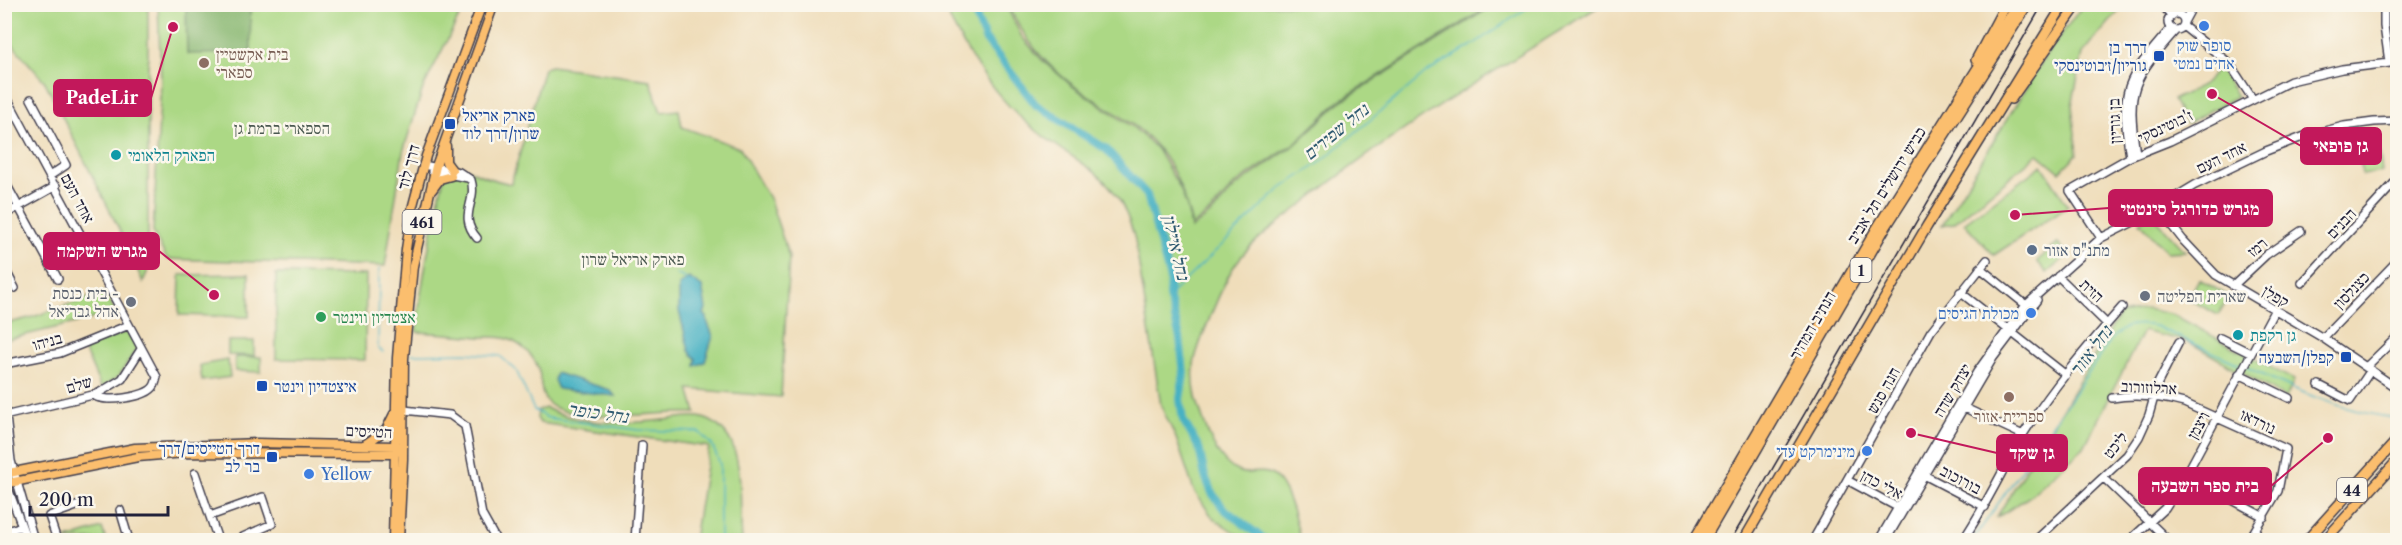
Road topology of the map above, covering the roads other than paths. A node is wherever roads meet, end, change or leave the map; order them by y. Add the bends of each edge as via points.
1 (482, 4) edge
2 (494, 4) edge
3 (2006, 4) edge
4 (2018, 4) edge
5 (2028, 4) edge
6 (2064, 4) edge
7 (2078, 4) edge
8 (2160, 4) edge
9 (2190, 4) edge
10 (2197, 4) edge
11 (2384, 4) edge
12 (2175, 15) junction
13 (2178, 26) junction
14 (2389, 62) junction
15 (2397, 62) edge
16 (4, 92) edge
17 (31, 99) dead end
18 (2252, 99) junction
19 (2397, 121) edge
20 (446, 134) junction
21 (1929, 144) junction
22 (1972, 152) junction
23 (2133, 155) junction
24 (423, 165) junction
25 (435, 169) junction
26 (452, 173) junction
27 (51, 175) junction
28 (2397, 179) edge
29 (4, 180) edge
30 (56, 186) junction
31 (428, 196) junction
32 (20, 207) junction
33 (2157, 207) junction
34 (4, 215) edge
35 (2301, 231) dead end
36 (477, 238) dead end
37 (2101, 238) junction
38 (1987, 260) dead end
39 (2397, 260) edge
40 (4, 267) edge
41 (1980, 268) junction
42 (2058, 276) junction
43 (58, 279) dead end
44 (2302, 283) dead end
45 (2233, 286) junction
46 (15, 288) dead end
47 (1960, 292) junction
48 (2041, 293) junction
49 (2026, 304) junction
50 (2122, 306) dead end
51 (2274, 310) junction
52 (2107, 324) junction
53 (129, 326) junction
54 (2010, 330) junction
55 (2397, 336) edge
56 (2220, 338) dead end
57 (2323, 338) junction
58 (2179, 342) dead end
59 (141, 349) junction
60 (2250, 353) junction
61 (4, 364) edge
62 (2368, 368) junction
63 (2240, 372) junction
64 (2066, 375) junction
65 (2319, 385) dead end
66 (2397, 389) edge
67 (93, 395) junction
68 (4, 398) edge
69 (2112, 398) dead end
70 (2289, 398) dead end
71 (2153, 399) junction
72 (400, 407) junction
73 (1965, 408) junction
74 (5, 416) edge
75 (2218, 417) junction
76 (2023, 435) junction
77 (2397, 439) edge
78 (642, 445) dead end
79 (363, 446) junction
80 (398, 450) junction
81 (379, 454) junction
82 (2397, 460) edge
83 (195, 473) dead end
84 (395, 474) junction
85 (1924, 475) junction
86 (2186, 475) junction
87 (2104, 478) junction
88 (8, 479) edge
89 (1847, 480) junction
90 (82, 504) dead end
91 (1985, 507) junction
92 (1901, 509) junction
93 (120, 510) dead end
94 (210, 516) junction
95 (2264, 517) junction
96 (2150, 522) junction
97 (22, 526) junction
98 (4, 532) edge
99 (252, 538) edge
100 (27, 540) edge
101 (34, 540) edge
102 (57, 540) edge
103 (129, 540) edge
104 (218, 540) edge
105 (236, 540) edge
106 (350, 540) edge
107 (357, 540) edge
108 (393, 540) edge
109 (399, 540) edge
110 (496, 540) edge
111 (635, 540) edge
112 (1694, 540) edge
113 (1704, 540) edge
114 (1744, 540) edge
115 (1813, 540) edge
116 (1884, 540) edge
117 (1963, 540) edge
118 (2036, 540) edge
119 (2130, 540) edge
120 (2168, 540) edge
121 (2249, 540) edge
122 (2307, 540) edge
123 (2325, 540) edge

1 - 24 main road, דרך לוד / 461
2 - 20 main road, דרך לוד / 461
3 - 21 highway
4 - 21 highway, כביש ירושלים תל אביב / 1
5 - 113 highway, הנתיב המהיר / 1 via 1891,218
6 - 22 highway, 1
7 - 22 highway
8 - 12 street
9 - 12 street
10 - 13 street, בן גוריון
11 - 14 street
12 - 13 street
12 - 13 street via 2168,22
13 - 18 street via 2229,63
13 - 23 street, בן גוריון via 2139,65 2127,88 2124,112
14 - 15 street, ז'בוטינסקי
14 - 18 street, ז'בוטינסקי via 2291,81
16 - 27 street, אחד העם
17 - 27 street via 66,165
18 - 23 street, ז'בוטינסקי via 2170,141
19 - 33 street, אחד העם via 2364,123 2305,136 2219,172
20 - 25 main road, דרך לוד / 461
20 - 26 main road via 445,158
21 - 112 highway, כביש ירושלים תל אביב / 1
22 - 114 highway, 1
23 - 37 street, ז'בוטינסקי via 2070,191
24 - 25 street
24 - 72 main road, דרך לוד / 461 via 406,249 399,327
25 - 26 street
25 - 31 main road, דרך לוד / 461
26 - 31 main road via 440,179
26 - 36 street via 470,179 467,216 470,230
27 - 30 street, אחד העם
28 - 44 street, הבנים
29 - 32 street
30 - 32 street
30 - 53 street, אחד העם
31 - 72 main road, דרך לוד / 461 via 409,297
32 - 34 street
32 - 43 street
33 - 37 street, אחד העם
33 - 45 street, קפלן via 2216,275
35 - 45 street, רמז via 2266,255
37 - 42 street, יצחק שדה
38 - 41 street, חנה סנש
39 - 57 street, כצנלסון
40 - 46 street
41 - 47 street, חנה סנש
41 - 49 street
42 - 48 street, יצחק שדה
42 - 52 street, הזית
45 - 51 street, קפלן
47 - 54 street
47 - 89 street, חנה סנש via 1931,332
48 - 49 street, יצחק שדה
48 - 54 street, יצחק שדה
49 - 54 street, יצחק שדה
50 - 52 street
51 - 57 street, קפלן
51 - 60 street, ויצמן
52 - 64 street
53 - 59 street, אחד העם
53 - 61 street, בניהו via 60,353
54 - 64 street
54 - 73 street, יצחק שדה
54 - 92 street, יצחק שדה via 1977,372
55 - 62 street
56 - 60 street
57 - 62 street, קפלן
58 - 71 street, ליכט
59 - 67 street, שלם via 122,379
59 - 67 street, אחד העם via 157,376 148,392 118,398 97,399
60 - 63 street, ויצמן
62 - 65 street via 2350,401
62 - 66 street, קפלן
63 - 70 street
63 - 75 street, ויצמן
64 - 76 street
67 - 74 street, שלם
68 - 74 street
69 - 71 street, ארלוזורוב
71 - 75 street, ארלוזורוב via 2184,403
71 - 87 street, ליכט via 2139,437
72 - 79 main road via 386,430
72 - 80 main road, דרך לוד / 461
72 - 110 street via 450,415 465,426 482,515
73 - 76 street
73 - 85 street, יצחק שדה
74 - 88 street
75 - 86 street, ויצמן
75 - 95 street, נורדאו via 2286,449 2278,491
76 - 91 street
77 - 122 highway, 44
78 - 111 street
79 - 80 main road, הטייסים
79 - 88 main road, הטייסים via 256,443 135,448
80 - 81 main road, הטייסים
80 - 84 main road, 461
80 - 109 main road, 461
81 - 84 main road via 388,459
81 - 88 main road, הטייסים via 185,453
82 - 123 highway, 44
83 - 94 street
84 - 108 main road, 461
85 - 91 street, בורוכוב
85 - 92 street, יצחק שדה
86 - 95 street
86 - 96 street, ויצמן
87 - 96 street
87 - 118 street, ליכט
88 - 97 street
88 - 101 street
89 - 92 street, אלי כהן
89 - 115 street, חנה סנש
90 - 102 street via 49,516
91 - 117 street
92 - 116 street, יצחק שדה
93 - 103 street
94 - 99 street via 263,497 272,524
94 - 104 street
95 - 121 street
96 - 119 street, ויצמן
96 - 120 street
97 - 98 street
97 - 100 street
99 - 105 street
106 - 107 street

